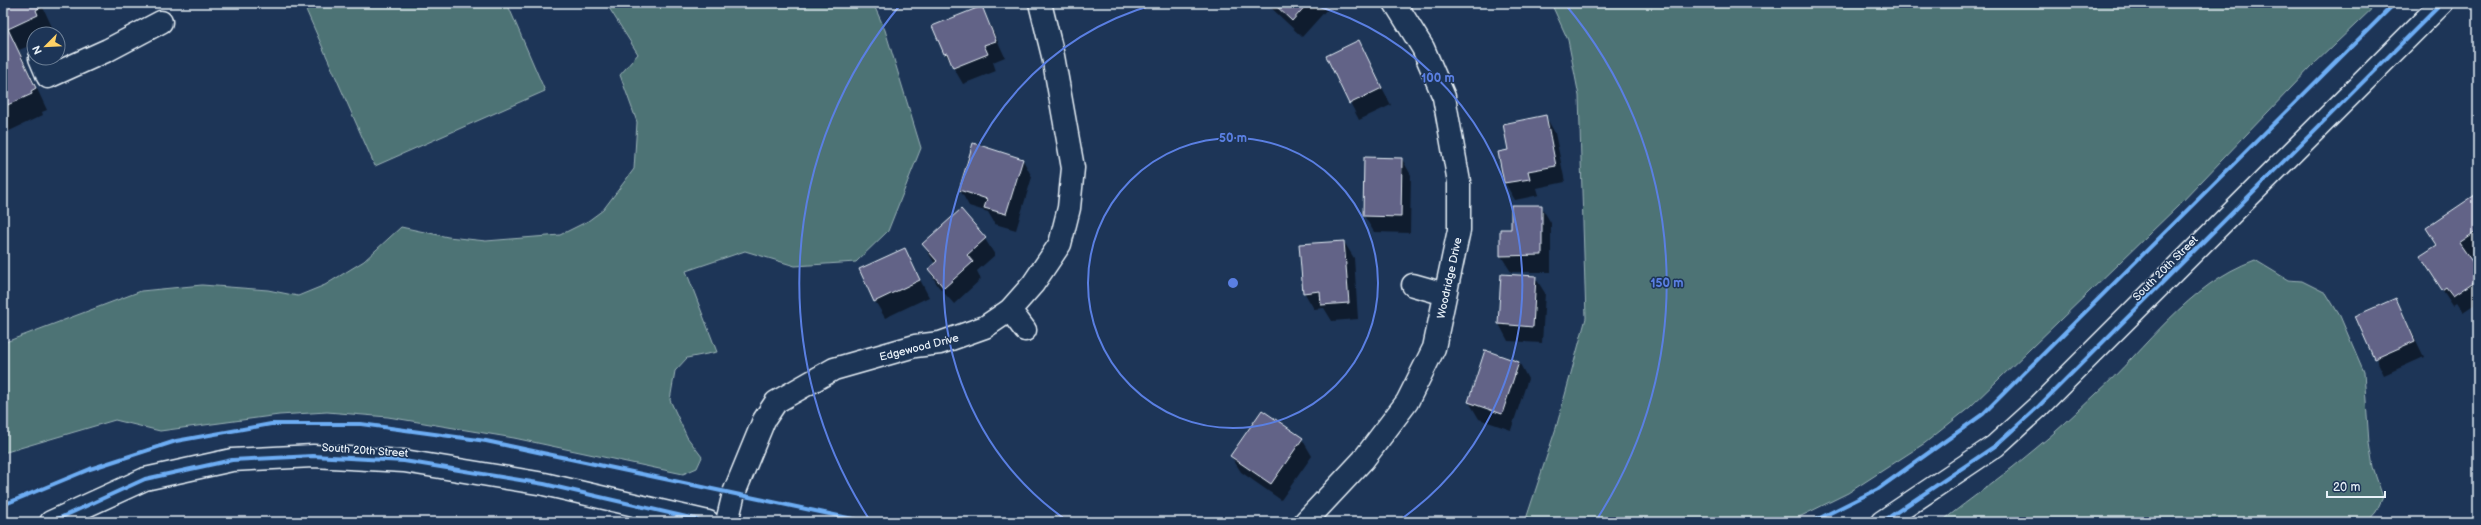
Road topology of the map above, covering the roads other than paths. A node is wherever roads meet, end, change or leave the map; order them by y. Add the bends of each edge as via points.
1 (1040, 3) edge
2 (1395, 3) edge
3 (2442, 3) edge
4 (161, 22) dead end
5 (44, 66) edge
6 (1413, 285) dead end
7 (1445, 294) junction
8 (1010, 310) junction
9 (1025, 330) dead end
10 (51, 522) edge
11 (708, 522) edge
12 (727, 522) edge
13 (1305, 522) edge
14 (1882, 522) edge

1 - 8 main road, Edgewood Drive via 1053,56 1073,168 1069,208 1060,244 1033,284
2 - 7 main road, Woodridge Drive via 1423,48 1444,97 1459,182 1459,230
3 - 14 main road, South 20th Street via 2039,406 1995,446
4 - 5 main road via 108,50 48,76
6 - 7 main road
7 - 13 main road, Woodridge Drive via 1434,348 1407,402 1363,460
8 - 9 main road
8 - 12 main road, Edgewood Drive via 985,327 964,336 940,343 915,346 834,369 776,402 764,420 734,494
10 - 11 main road, South 20th Street via 145,479 232,460 313,456 404,461 544,484

